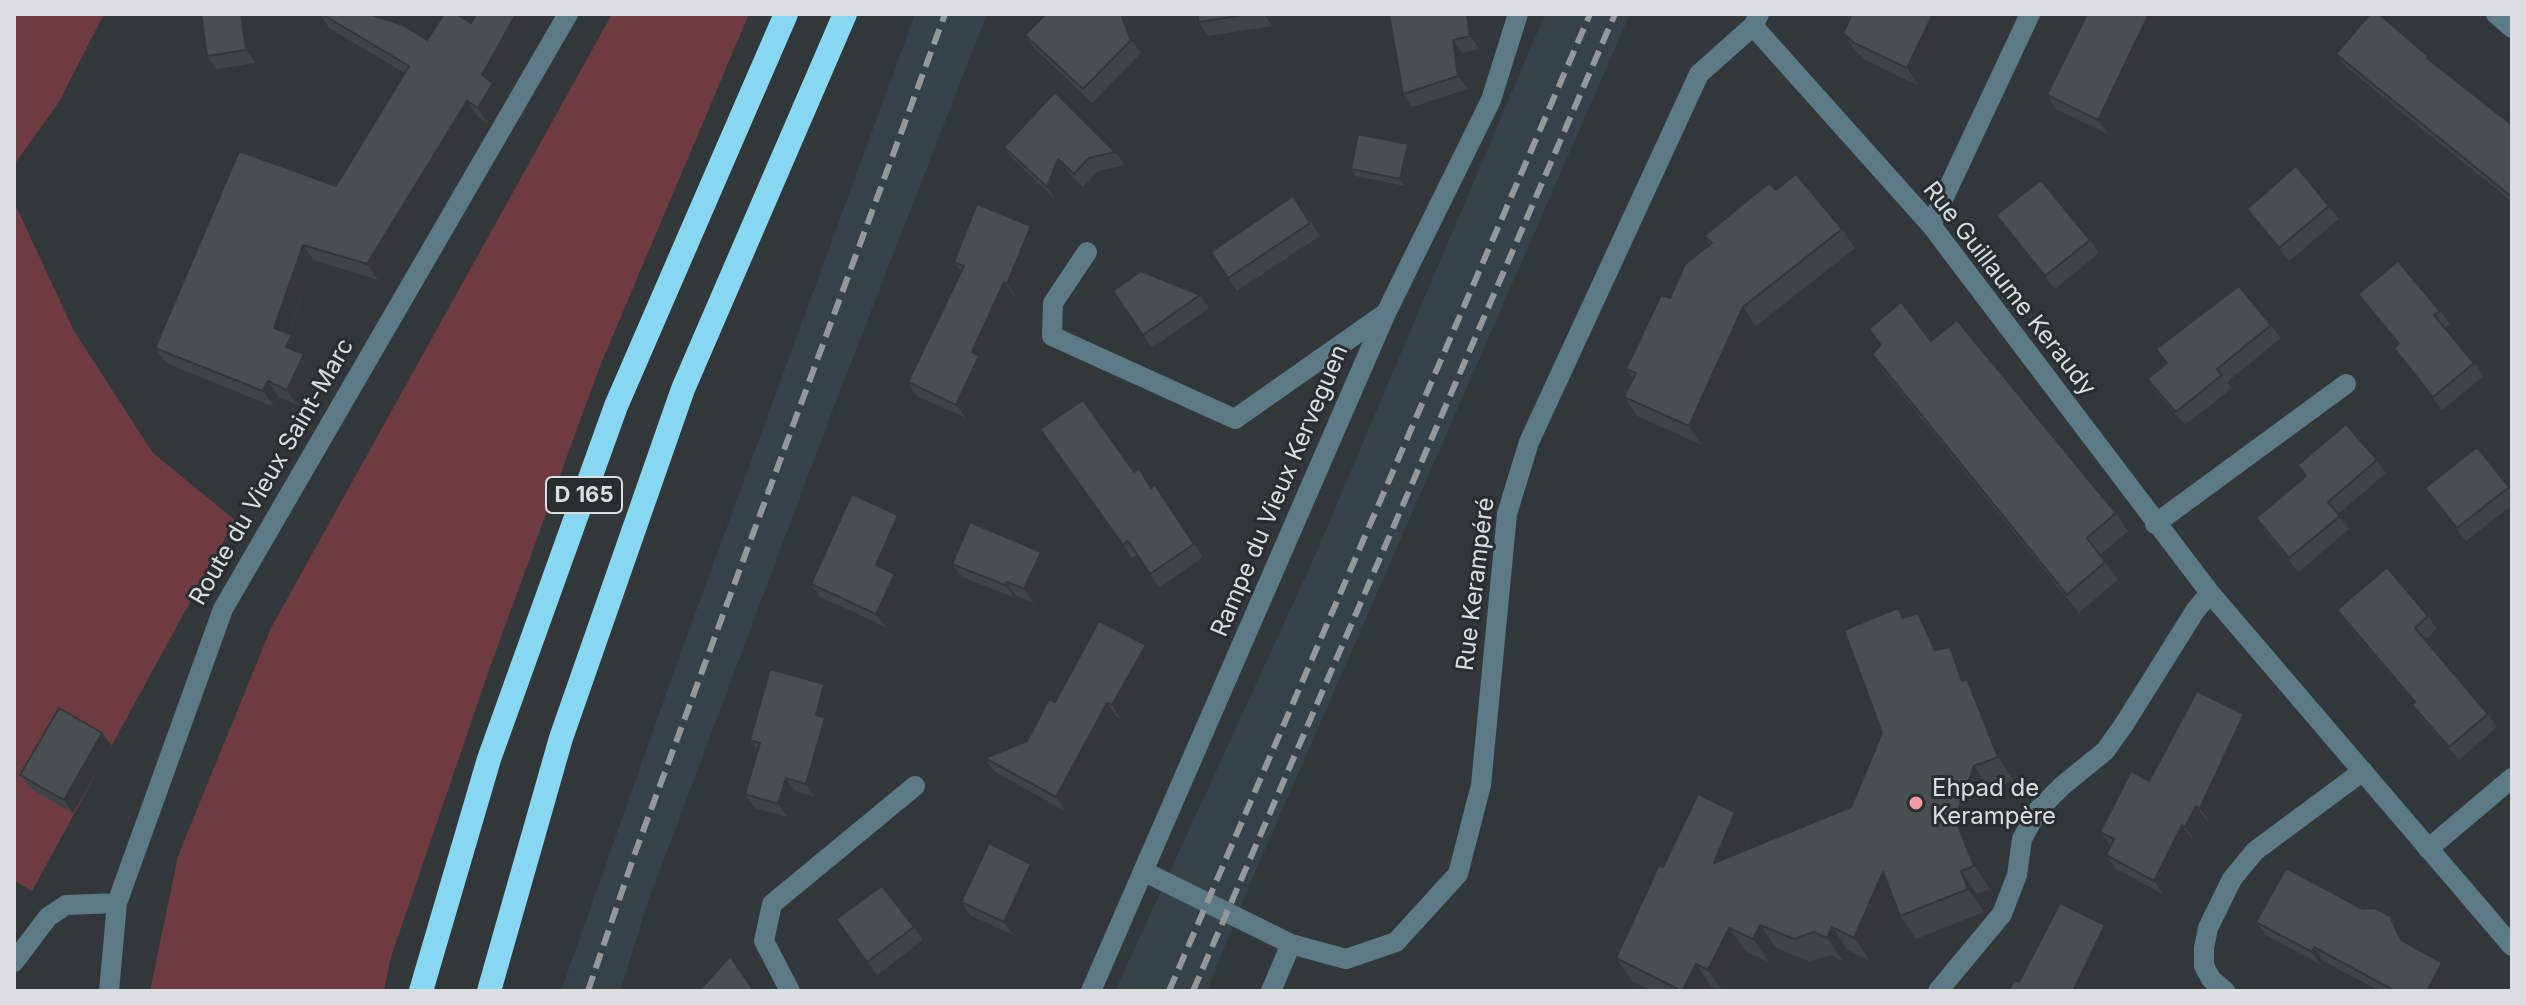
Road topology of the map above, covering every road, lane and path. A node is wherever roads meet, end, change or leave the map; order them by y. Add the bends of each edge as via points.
1 (568, 14) edge
2 (786, 14) edge
3 (845, 14) edge
4 (1518, 14) edge
5 (2030, 14) edge
6 (2496, 14) edge
7 (1756, 20) edge
8 (2512, 28) edge
9 (1931, 225) junction
10 (1087, 252) dead end
11 (1386, 313) junction
12 (2346, 384) dead end
13 (2155, 524) junction
14 (2210, 593) junction
15 (2363, 771) junction
16 (2512, 778) edge
17 (915, 786) dead end
18 (2428, 849) junction
19 (1143, 871) junction
20 (117, 903) junction
21 (1291, 944) junction
22 (2512, 946) edge
23 (14, 962) edge
24 (109, 991) edge
25 (421, 991) edge
26 (489, 991) edge
27 (790, 991) edge
28 (1091, 991) edge
29 (1271, 991) edge
30 (1938, 991) edge
31 (2225, 991) edge

1 - 20 street, Route du Vieux Saint-Marc via 223,609
2 - 25 highway, D 165 via 616,406 489,759
3 - 26 highway, D 165 via 683,389 561,738
4 - 11 street, Rampe du Vieux Kerveguen via 1491,100
5 - 9 street
6 - 8 street
7 - 9 street, Rue Guillaume Keraudy
7 - 21 street, Rue Kerampéré via 1699,74 1529,442 1507,514 1481,785 1458,874 1396,942 1346,959
9 - 13 street, Rue Guillaume Keraudy
10 - 11 street via 1053,303 1052,336 1235,419
11 - 19 street, Rampe du Vieux Kerveguen
12 - 13 street
13 - 14 street, Rue Guillaume Keraudy
14 - 15 street, Rue Guillaume Keraudy
14 - 30 street via 2105,751 2038,810 2022,839 2017,875 2002,914
15 - 18 street, Rue Guillaume Keraudy
15 - 31 street via 2255,851 2232,879 2204,948 2204,966
16 - 18 street
17 - 27 street via 772,904 764,941
18 - 22 street, Rue Guillaume Keraudy
19 - 21 street, Rue Kerampéré
19 - 28 street, Rampe du Vieux Kerveguen
20 - 23 street via 66,905 48,917
20 - 24 street, Route du Vieux Saint-Marc
21 - 29 street

